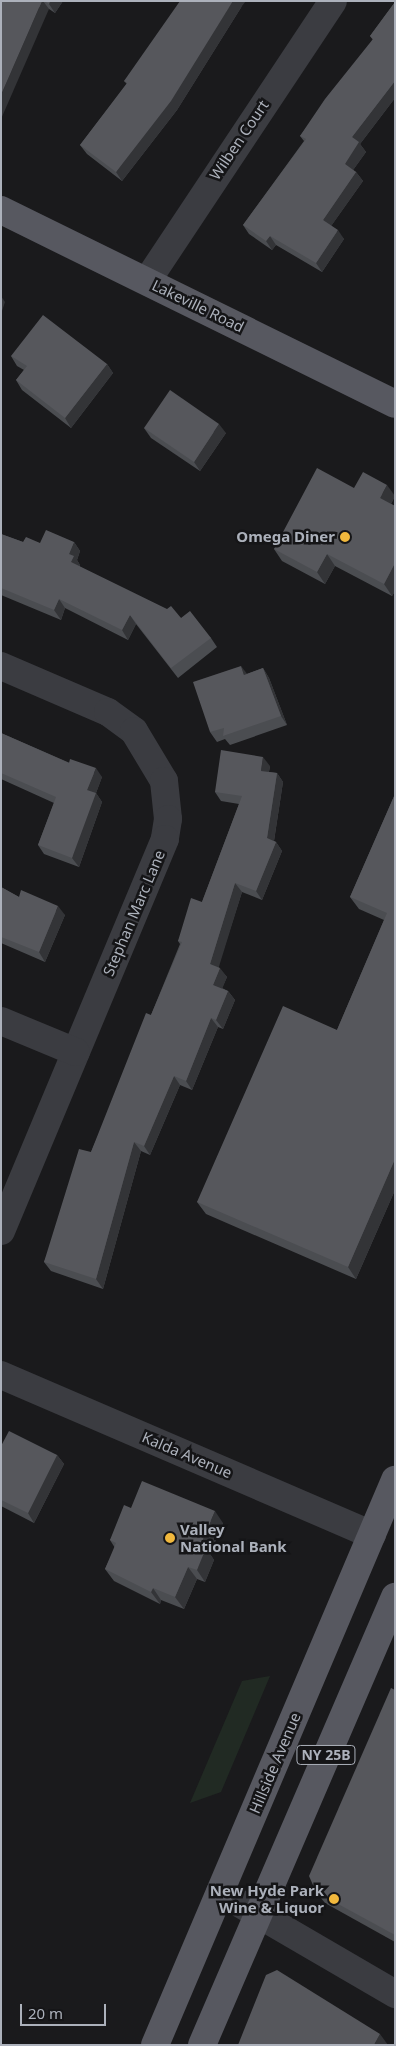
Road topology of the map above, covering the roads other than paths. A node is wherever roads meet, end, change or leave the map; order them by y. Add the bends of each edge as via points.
1 (333, 1) edge
2 (1, 210) edge
3 (147, 281) junction
4 (395, 404) edge
5 (1, 666) edge
6 (1, 1021) edge
7 (76, 1052) junction
8 (1, 1230) edge
9 (1, 1375) edge
10 (395, 1480) edge
11 (372, 1535) junction
12 (393, 1608) edge
13 (220, 1892) junction
14 (258, 1913) junction
15 (395, 1994) edge
16 (155, 2045) edge
17 (202, 2045) edge

1 - 3 street, Wilben Court
2 - 3 main road, Lakeville Road
3 - 4 main road, Lakeville Road
5 - 7 street, Stephan Marc Lane via 108,712 134,732 164,781 168,818 165,839
6 - 7 street
7 - 8 street, Stephan Marc Lane
9 - 11 street, Kalda Avenue
10 - 11 main road, Hillside Avenue / NY 25B
11 - 13 main road, Hillside Avenue / NY 25B
12 - 14 main road, NY 25B
13 - 14 street
13 - 16 main road, Hillside Avenue / NY 25B
14 - 15 street
14 - 17 main road, NY 25B

